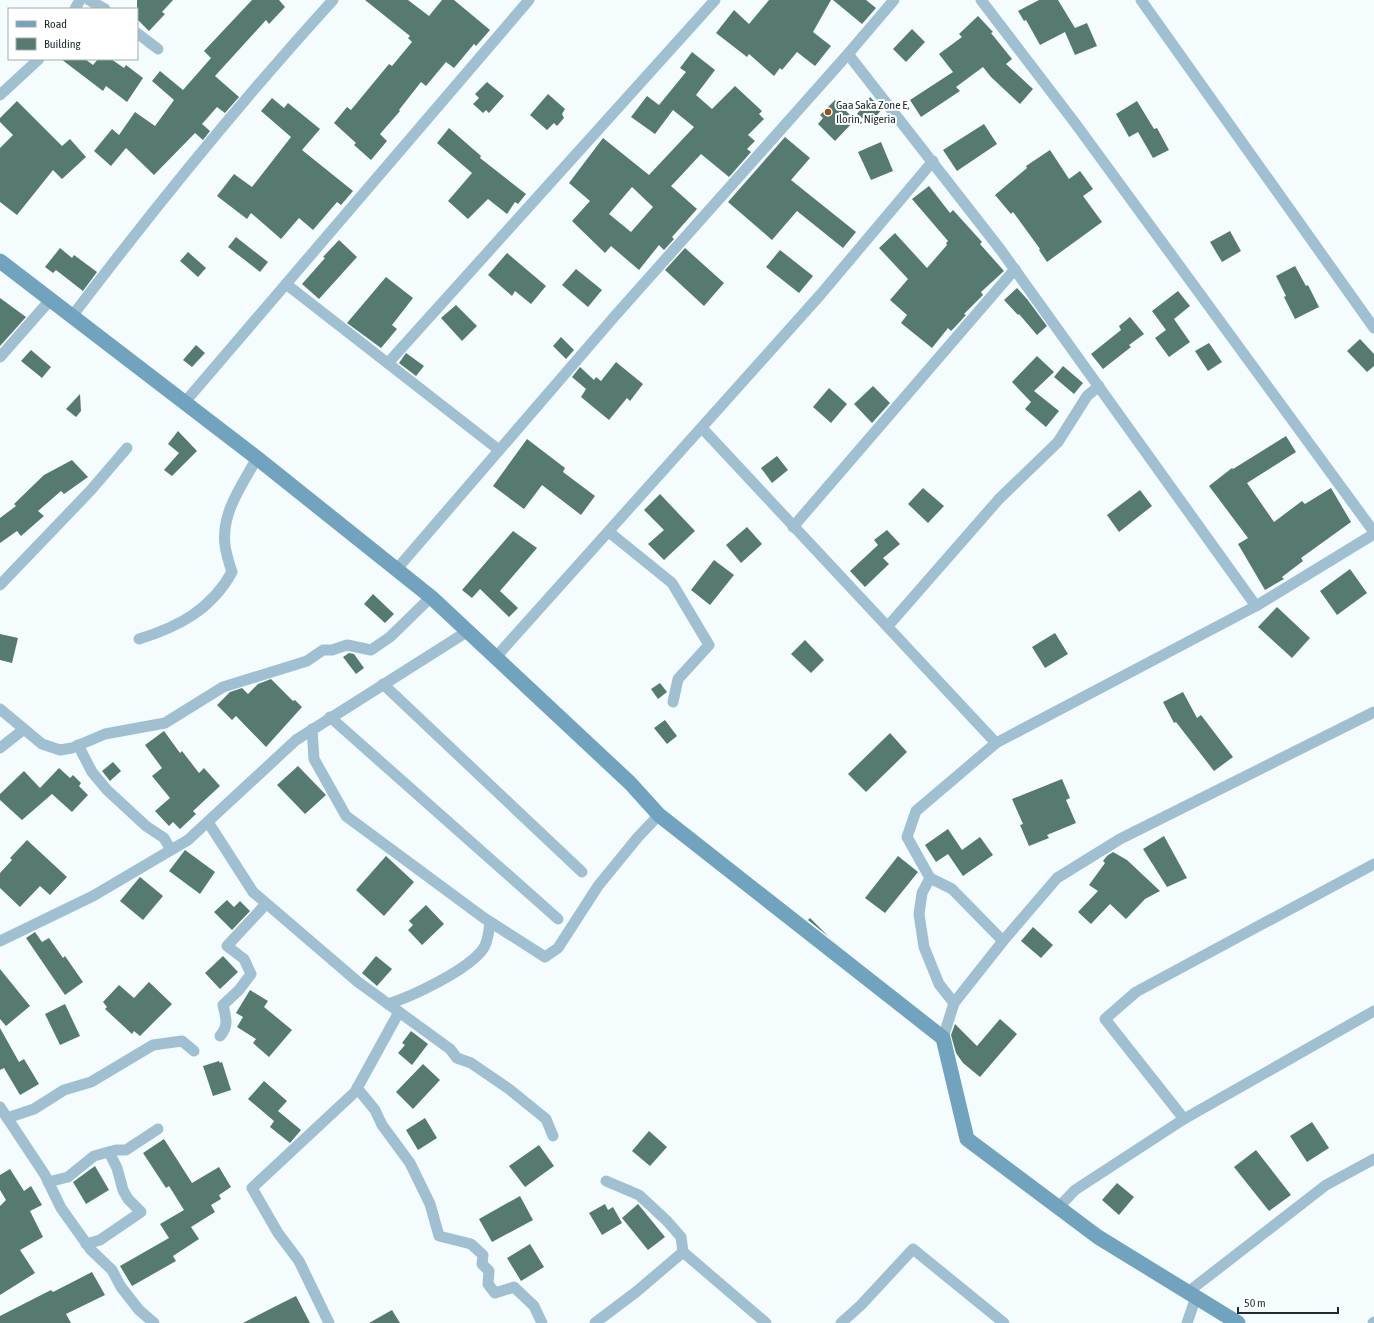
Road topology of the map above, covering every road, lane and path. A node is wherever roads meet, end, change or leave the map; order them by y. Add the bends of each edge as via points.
1 (89, 0) edge
2 (333, 0) edge
3 (529, 0) edge
4 (715, 0) edge
5 (894, 0) edge
6 (981, 0) edge
7 (1141, 0) edge
8 (103, 8) edge
9 (138, 34) edge
10 (158, 49) dead end
11 (848, 54) junction
12 (38, 60) edge
13 (0, 95) edge
14 (933, 162) junction
15 (0, 261) edge
16 (1015, 269) junction
17 (286, 284) junction
18 (51, 299) junction
19 (73, 316) junction
20 (1374, 328) edge
21 (0, 358) edge
22 (388, 363) junction
23 (1099, 386) junction
24 (184, 402) junction
25 (702, 428) junction
26 (127, 448) dead end
27 (499, 450) junction
28 (257, 458) junction
29 (794, 527) junction
30 (609, 532) junction
31 (1374, 533) edge
32 (396, 570) junction
33 (0, 585) edge
34 (431, 597) junction
35 (1256, 606) junction
36 (888, 626) junction
37 (468, 631) junction
38 (139, 639) dead end
39 (496, 657) junction
40 (383, 684) junction
41 (673, 702) dead end
42 (0, 709) edge
43 (1374, 712) edge
44 (330, 717) junction
45 (312, 729) junction
46 (23, 730) junction
47 (996, 743) junction
48 (78, 746) junction
49 (0, 748) edge
50 (659, 815) junction
51 (208, 822) junction
52 (171, 850) junction
53 (1374, 864) edge
54 (582, 872) dead end
55 (930, 878) junction
56 (266, 904) junction
57 (558, 919) dead end
58 (490, 922) junction
59 (0, 941) edge
60 (1003, 941) junction
61 (954, 1003) junction
62 (388, 1004) junction
63 (1374, 1011) edge
64 (399, 1012) junction
65 (220, 1036) dead end
66 (943, 1038) junction
67 (194, 1051) dead end
68 (357, 1088) junction
69 (0, 1107) edge
70 (7, 1118) junction
71 (1184, 1119) junction
72 (158, 1130) dead end
73 (554, 1136) dead end
74 (109, 1152) junction
75 (1374, 1159) edge
76 (606, 1181) dead end
77 (48, 1182) junction
78 (1058, 1208) junction
79 (86, 1244) junction
80 (683, 1252) junction
81 (1192, 1295) junction
82 (154, 1323) edge
83 (329, 1323) edge
84 (542, 1323) edge
85 (595, 1323) edge
86 (766, 1323) edge
87 (841, 1323) edge
88 (1004, 1323) edge
89 (1187, 1323) edge
90 (1238, 1323) edge

1 - 8 street
2 - 19 street via 146,220
3 - 17 street
4 - 22 street
5 - 11 street
6 - 31 street via 1075,123
7 - 20 street
9 - 10 street
11 - 14 street
11 - 27 street
12 - 13 street
14 - 16 street
14 - 25 street
15 - 18 street
16 - 23 street
16 - 29 street
17 - 22 street
17 - 24 street
18 - 19 street
18 - 21 street
19 - 24 street
22 - 27 street
23 - 35 street
23 - 36 street via 1088,396 1058,442 999,499
24 - 28 street
25 - 29 street
25 - 30 street
26 - 33 street via 91,490
27 - 32 street
28 - 32 street
28 - 38 street via 233,500 224,529 224,545 232,572 225,584 203,608 185,621
29 - 36 street
30 - 39 street
30 - 41 street via 672,583 709,644 678,679
31 - 35 street
32 - 34 street
34 - 37 street
34 - 48 street via 390,637 371,650 346,645 323,650 307,662 223,687 165,723 105,734
35 - 47 street
36 - 47 street
37 - 39 street
37 - 40 street
39 - 50 street via 630,783
40 - 44 street
40 - 54 street
42 - 46 street
43 - 60 street via 1120,839 1057,878
44 - 45 street
44 - 57 street
45 - 51 street via 296,740
45 - 58 street via 314,760 346,816
46 - 48 street via 50,748 60,750
46 - 49 street
47 - 55 street via 916,811 907,837
48 - 52 street via 92,772 107,790 146,826 164,838
50 - 58 street via 598,886 558,948 545,957
50 - 66 street
51 - 52 street via 188,840
51 - 56 street via 253,892
52 - 59 street via 93,896
53 - 71 street via 1136,992 1105,1019
55 - 60 street via 952,889
55 - 61 street via 922,893 919,914 924,948 939,984
56 - 62 street via 358,982
56 - 65 street via 227,946 244,959 251,974 223,1005 227,1021 226,1030
58 - 62 street via 484,948 455,973
60 - 61 street
61 - 66 street
62 - 64 street
63 - 71 street
64 - 68 street
64 - 73 street via 450,1049 457,1058 471,1063 509,1089 546,1119
66 - 78 street via 967,1139
67 - 70 street via 182,1042 153,1045 91,1082 64,1090 34,1109
68 - 83 street via 252,1188 278,1233 299,1261
68 - 84 street via 410,1163 430,1204 439,1236 471,1244 483,1255 482,1264 489,1271 488,1284 495,1293 514,1287 534,1306
69 - 70 street
70 - 77 street
71 - 78 street via 1075,1190
72 - 74 street via 126,1150
74 - 77 street via 94,1156 68,1177
74 - 79 street via 123,1190 141,1212 100,1240
75 - 81 street via 1326,1185
76 - 80 street via 639,1195 681,1237
77 - 79 street via 61,1208
78 - 81 street
79 - 82 street via 112,1270 121,1287 139,1310
80 - 85 street
80 - 86 street
81 - 89 street
81 - 90 street
87 - 88 street via 913,1248

